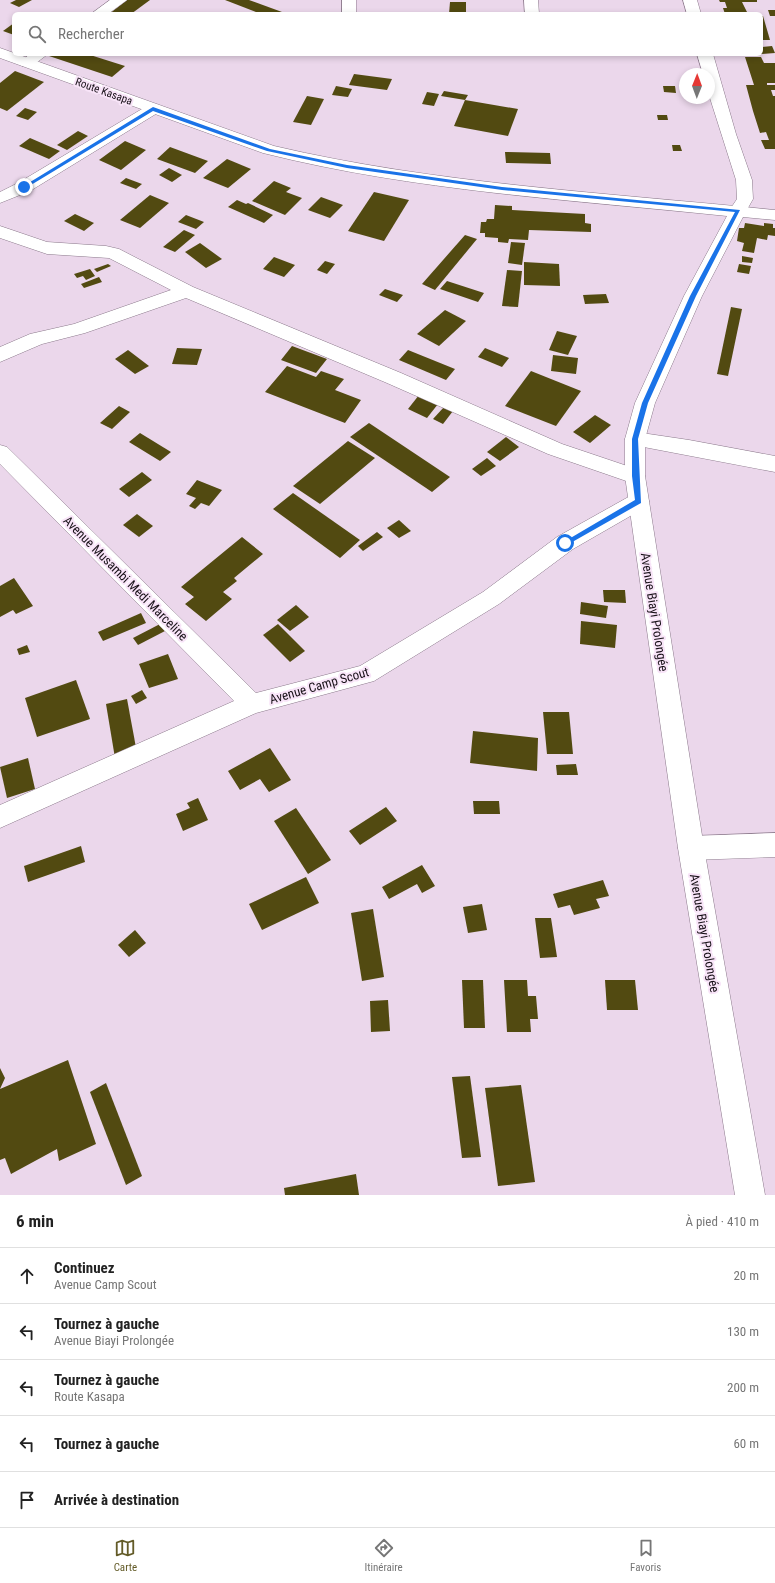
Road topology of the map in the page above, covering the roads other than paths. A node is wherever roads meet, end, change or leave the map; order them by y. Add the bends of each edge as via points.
1 (120, 0) edge
2 (349, 0) edge
3 (531, 0) edge
4 (690, 0) edge
5 (101, 12) edge
6 (349, 12) edge
7 (532, 12) edge
8 (693, 12) edge
9 (0, 53) edge
10 (12, 55) edge
11 (20, 56) edge
12 (706, 56) edge
13 (33, 58) edge
14 (153, 109) junction
15 (0, 198) edge
16 (738, 211) junction
17 (775, 215) edge
18 (0, 232) edge
19 (187, 291) junction
20 (0, 355) edge
21 (635, 439) junction
22 (0, 452) edge
23 (775, 464) edge
24 (635, 476) junction
25 (639, 501) junction
26 (252, 704) junction
27 (0, 817) edge
28 (775, 845) edge
29 (691, 848) junction
30 (750, 1195) edge

1 - 5 street
2 - 6 street
3 - 7 street
4 - 8 street
9 - 10 street, Route Kasapa
11 - 13 street, Route Kasapa
12 - 16 street, Avenue Biayi Prolongée via 744,180 745,199
13 - 14 street, Route Kasapa
14 - 15 street via 24,187
14 - 16 street, Route Kasapa via 269,150 347,166 502,188
16 - 17 street, Route Kasapa
16 - 21 street, Avenue Biayi Prolongée via 693,296 645,403
18 - 19 street via 52,249 100,250 113,253
19 - 20 street via 78,329 38,339
19 - 24 street via 555,449
21 - 23 street
21 - 24 street, Avenue Biayi Prolongée
22 - 26 street, Avenue Musambi Medi Marceline
24 - 25 street, Avenue Biayi Prolongée
25 - 26 street, Avenue Camp Scout via 565,543 490,598 366,674
25 - 29 street, Avenue Biayi Prolongée
26 - 27 street, Avenue Camp Scout
28 - 29 street
29 - 30 street, Avenue Biayi Prolongée

